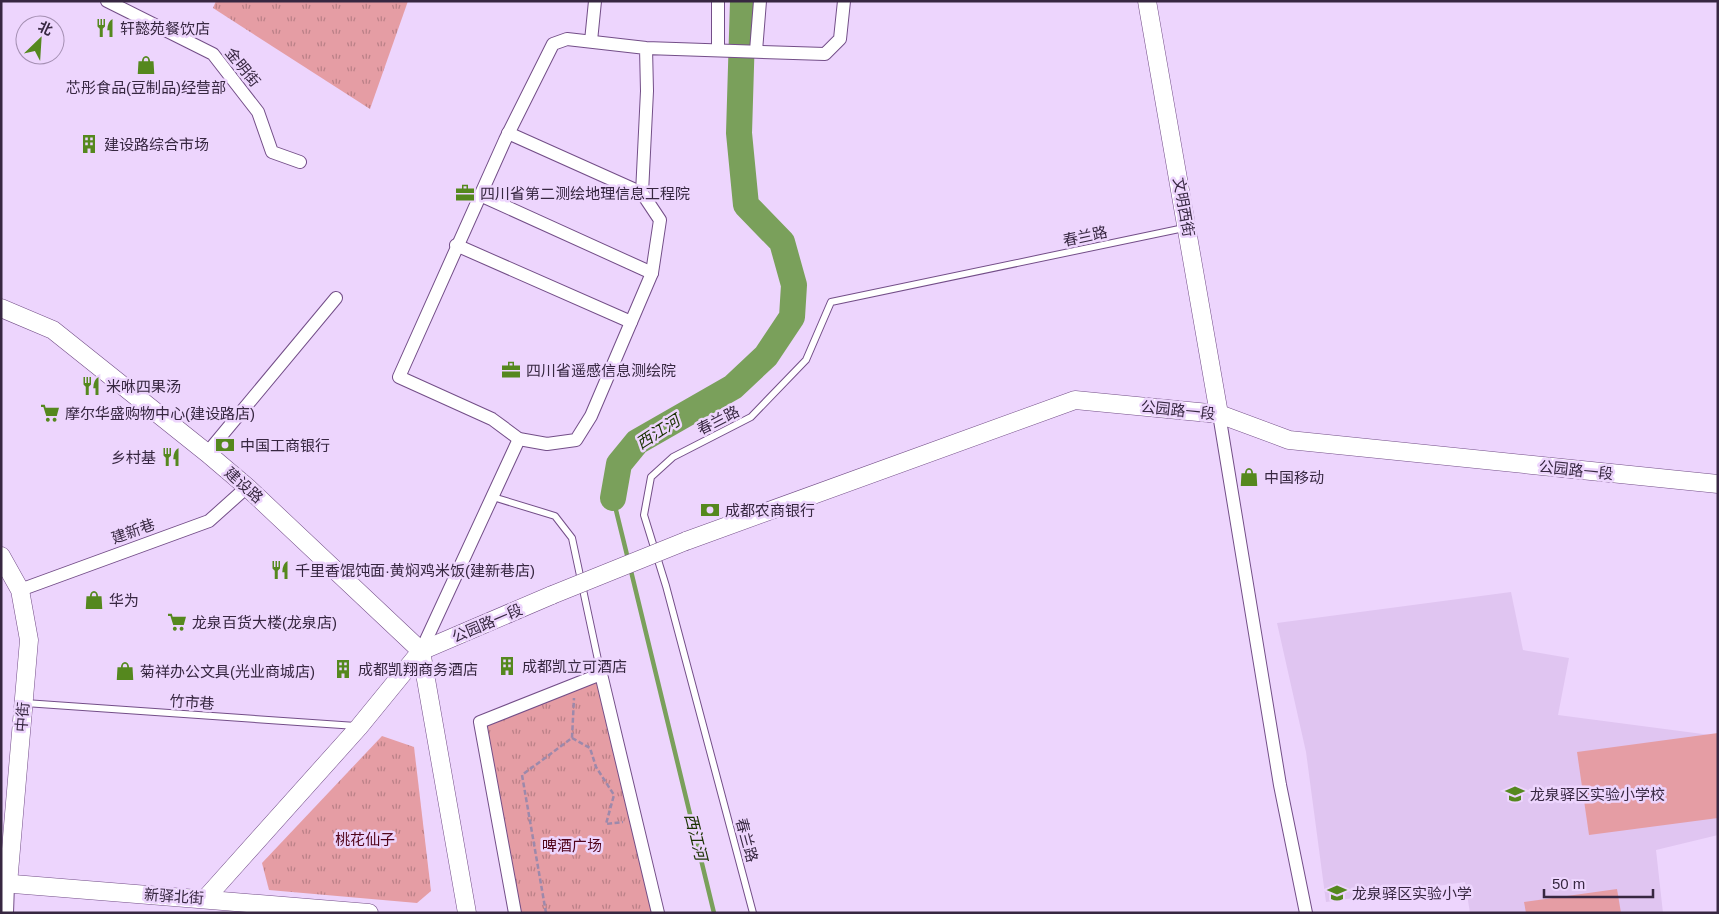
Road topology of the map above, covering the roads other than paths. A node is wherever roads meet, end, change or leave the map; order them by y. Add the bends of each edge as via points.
1 (106, 1) edge
2 (594, 1) edge
3 (718, 1) edge
4 (760, 1) edge
5 (844, 1) edge
6 (1147, 1) edge
7 (591, 41) junction
8 (646, 48) junction
9 (718, 50) junction
10 (754, 51) junction
11 (508, 133) junction
12 (300, 162) dead end
13 (642, 193) junction
14 (480, 195) junction
15 (1187, 227) junction
16 (456, 245) junction
17 (652, 274) junction
18 (336, 298) dead end
19 (1, 308) edge
20 (631, 322) junction
21 (1219, 414) junction
22 (519, 439) junction
23 (207, 453) junction
24 (1718, 484) edge
25 (247, 487) junction
26 (493, 498) junction
27 (1, 556) edge
28 (20, 590) junction
29 (421, 651) junction
30 (601, 674) junction
31 (23, 703) junction
32 (359, 727) junction
33 (5, 883) edge
34 (206, 899) junction
35 (7, 913) edge
36 (369, 913) edge
37 (467, 913) edge
38 (515, 913) edge
39 (658, 913) edge
40 (753, 913) edge
41 (1306, 913) edge

1 - 12 street, 金明街 via 213,54 258,112 272,152
2 - 7 street
3 - 9 street
4 - 10 street
5 - 10 street via 840,39 825,54
6 - 15 street, 文明西街
7 - 8 street
7 - 11 street via 567,38 554,44
8 - 9 street
8 - 13 street
9 - 10 street
11 - 13 street
11 - 14 street
13 - 17 street via 660,220
14 - 16 street
14 - 17 street
15 - 21 street, 文明西街
15 - 40 lane, 春兰路 via 831,302 806,360 751,417 673,457 651,477 644,515
16 - 20 street
16 - 22 street via 399,378 492,419
17 - 20 street
18 - 23 street
19 - 23 street, 建设路 via 53,330
20 - 22 street via 591,416 576,440 547,444
21 - 24 street, 公园路一段 via 1289,440
21 - 29 street, 公园路一段, bridge via 1075,400 686,541
21 - 41 street via 1280,785
22 - 26 street
23 - 25 street, 建设路
25 - 28 street, 建新巷 via 210,521
25 - 29 street, 建设路
26 - 29 street
26 - 30 lane via 555,516 572,538
27 - 28 street, 中街
28 - 31 street, 中街 via 29,640
29 - 32 street
29 - 37 street
30 - 38 street via 480,722
30 - 39 street
31 - 32 lane, 竹市巷
31 - 33 street, 中街
32 - 34 street
33 - 34 street, 新驿北街
33 - 35 street
34 - 36 street, 新驿北街

